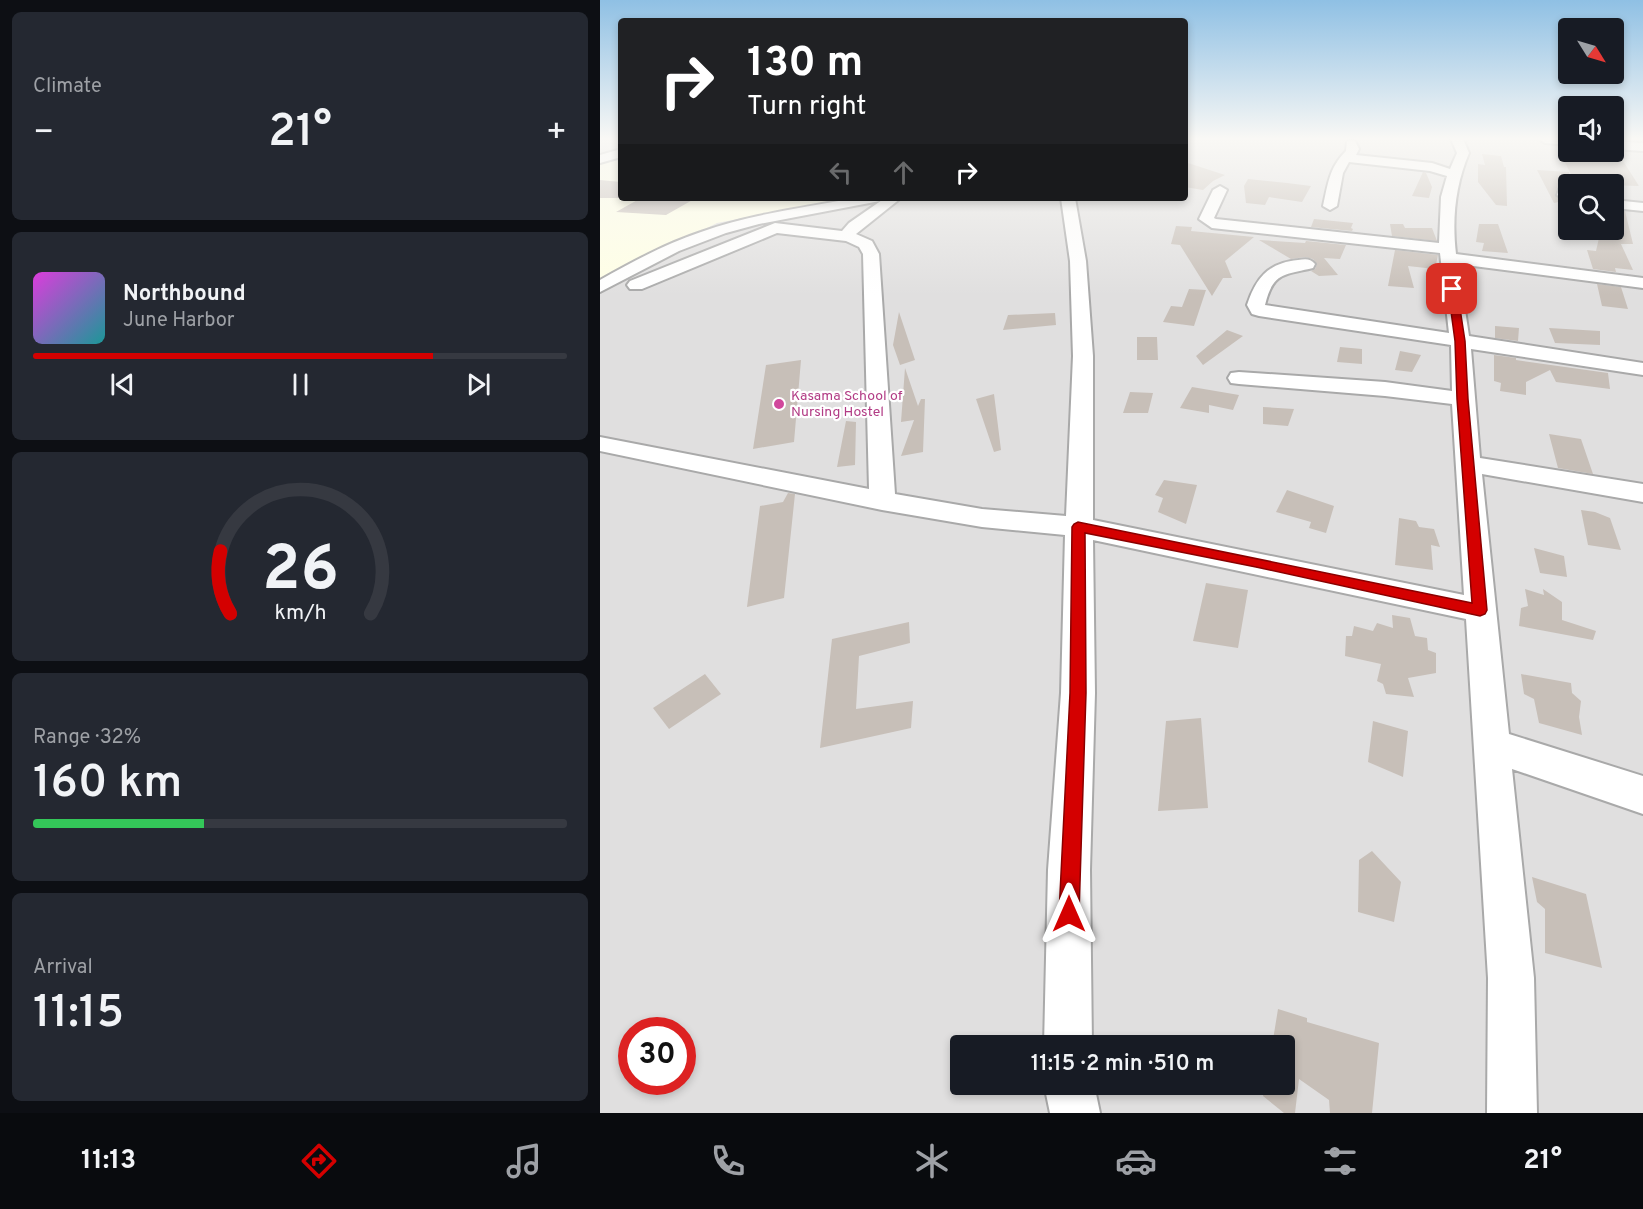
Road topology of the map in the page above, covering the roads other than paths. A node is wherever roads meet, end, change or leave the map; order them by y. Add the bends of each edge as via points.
1 (1220, 191) edge
2 (1333, 191) edge
3 (1449, 191) edge
4 (870, 201) edge
5 (888, 201) edge
6 (1068, 201) edge
7 (1624, 205) edge
8 (1330, 206) dead end
9 (1643, 207) edge
10 (849, 237) junction
11 (1448, 253) junction
12 (1307, 264) dead end
13 (1643, 283) edge
14 (600, 287) edge
15 (600, 298) edge
16 (1460, 341) junction
17 (1643, 369) edge
18 (1239, 378) dead end
19 (1462, 399) junction
20 (600, 444) edge
21 (1470, 464) junction
22 (1643, 493) edge
23 (882, 501) junction
24 (1078, 527) junction
25 (1480, 610) junction
26 (1490, 745) junction
27 (1643, 795) edge
28 (1068, 1035) edge
29 (1071, 1095) edge
30 (1075, 1113) edge
31 (1512, 1113) edge

1 - 11 street via 1206,219 1212,223
2 - 8 street
3 - 11 street
4 - 14 street via 721,230 670,249
5 - 10 street via 854,226
6 - 24 street via 1078,261 1083,356
7 - 9 street
10 - 15 street via 783,228 771,230
10 - 23 street via 867,244 871,254
11 - 13 street
11 - 16 street
12 - 16 street via 1282,267 1267,277 1256,305 1259,310
16 - 17 street
16 - 19 street
18 - 19 street
19 - 21 street
20 - 23 street
21 - 22 street
21 - 25 street
23 - 24 street via 982,518
24 - 25 street
24 - 28 street via 1078,693 1069,870
25 - 26 street
26 - 27 street
26 - 31 street via 1511,978
29 - 30 street

